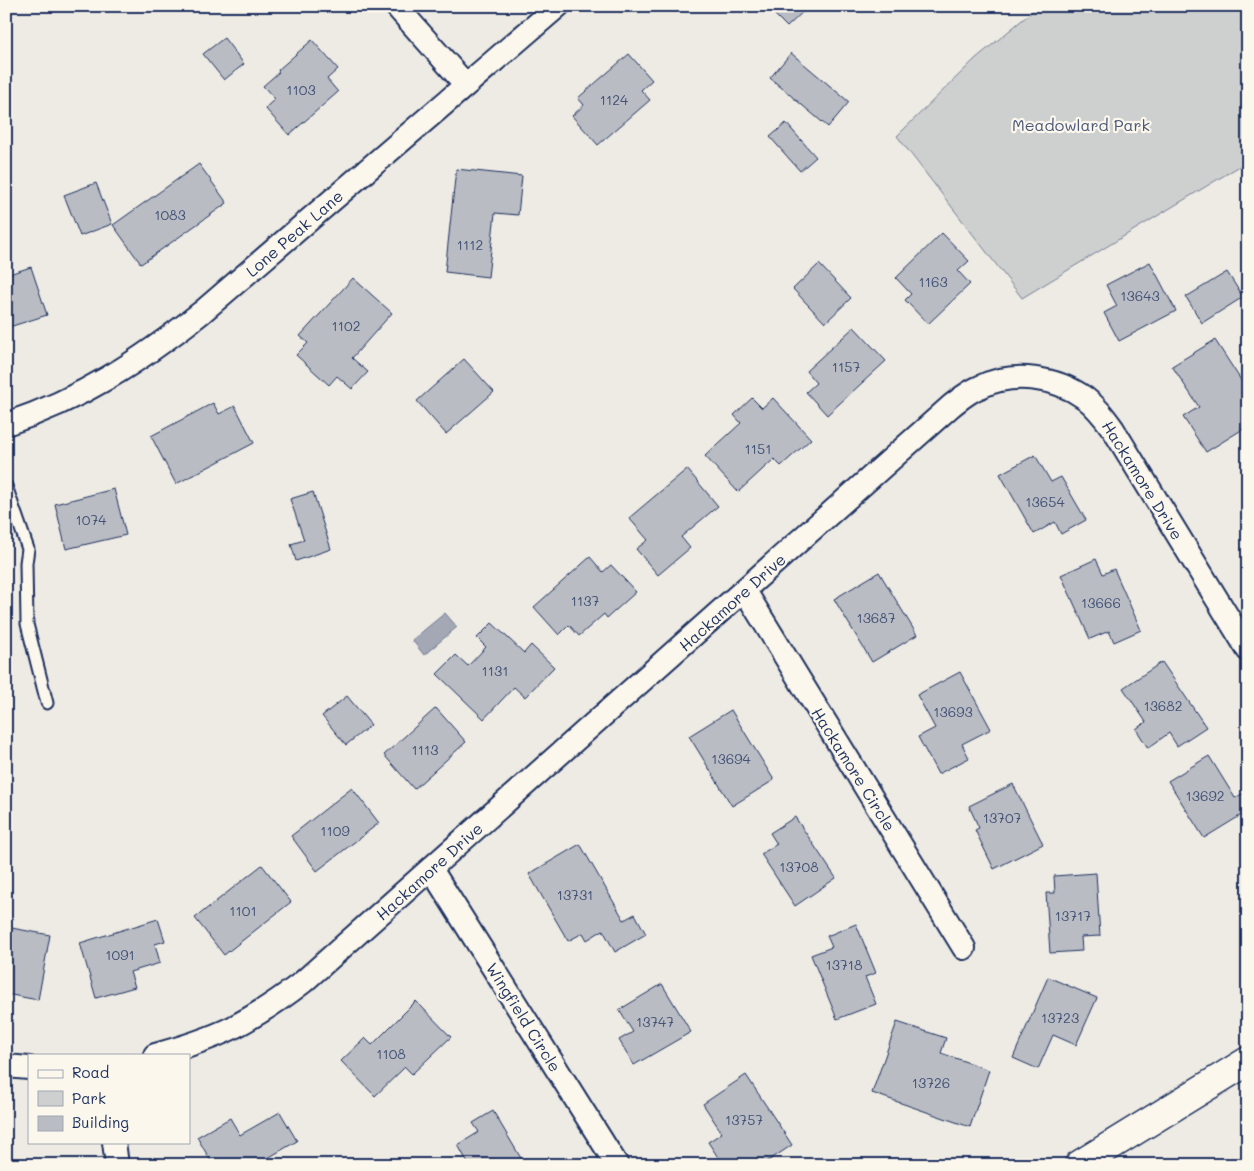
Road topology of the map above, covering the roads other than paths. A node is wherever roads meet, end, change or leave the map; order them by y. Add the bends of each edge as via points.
1 (396, 6) edge
2 (558, 6) edge
3 (466, 85) junction
4 (6, 424) edge
5 (6, 486) edge
6 (744, 591) junction
7 (1248, 650) edge
8 (47, 702) dead end
9 (431, 869) junction
10 (964, 948) dead end
11 (158, 1054) edge
12 (1248, 1061) edge
13 (6, 1066) edge
14 (28, 1068) edge
15 (114, 1144) edge
16 (117, 1165) edge
17 (617, 1165) edge
18 (1079, 1165) edge

1 - 3 street
2 - 3 street, Lone Peak Lane
3 - 4 street, Lone Peak Lane via 170,338 101,383 64,402
5 - 8 lane via 28,549 27,624
6 - 7 street, Hackamore Drive via 965,395 996,381 1032,378 1069,388 1101,413
6 - 9 street, Hackamore Drive
6 - 10 street, Hackamore Circle
9 - 11 street, Hackamore Drive via 282,999 231,1028
9 - 17 street, Wingfield Circle
12 - 18 main road
13 - 14 street
15 - 16 street

